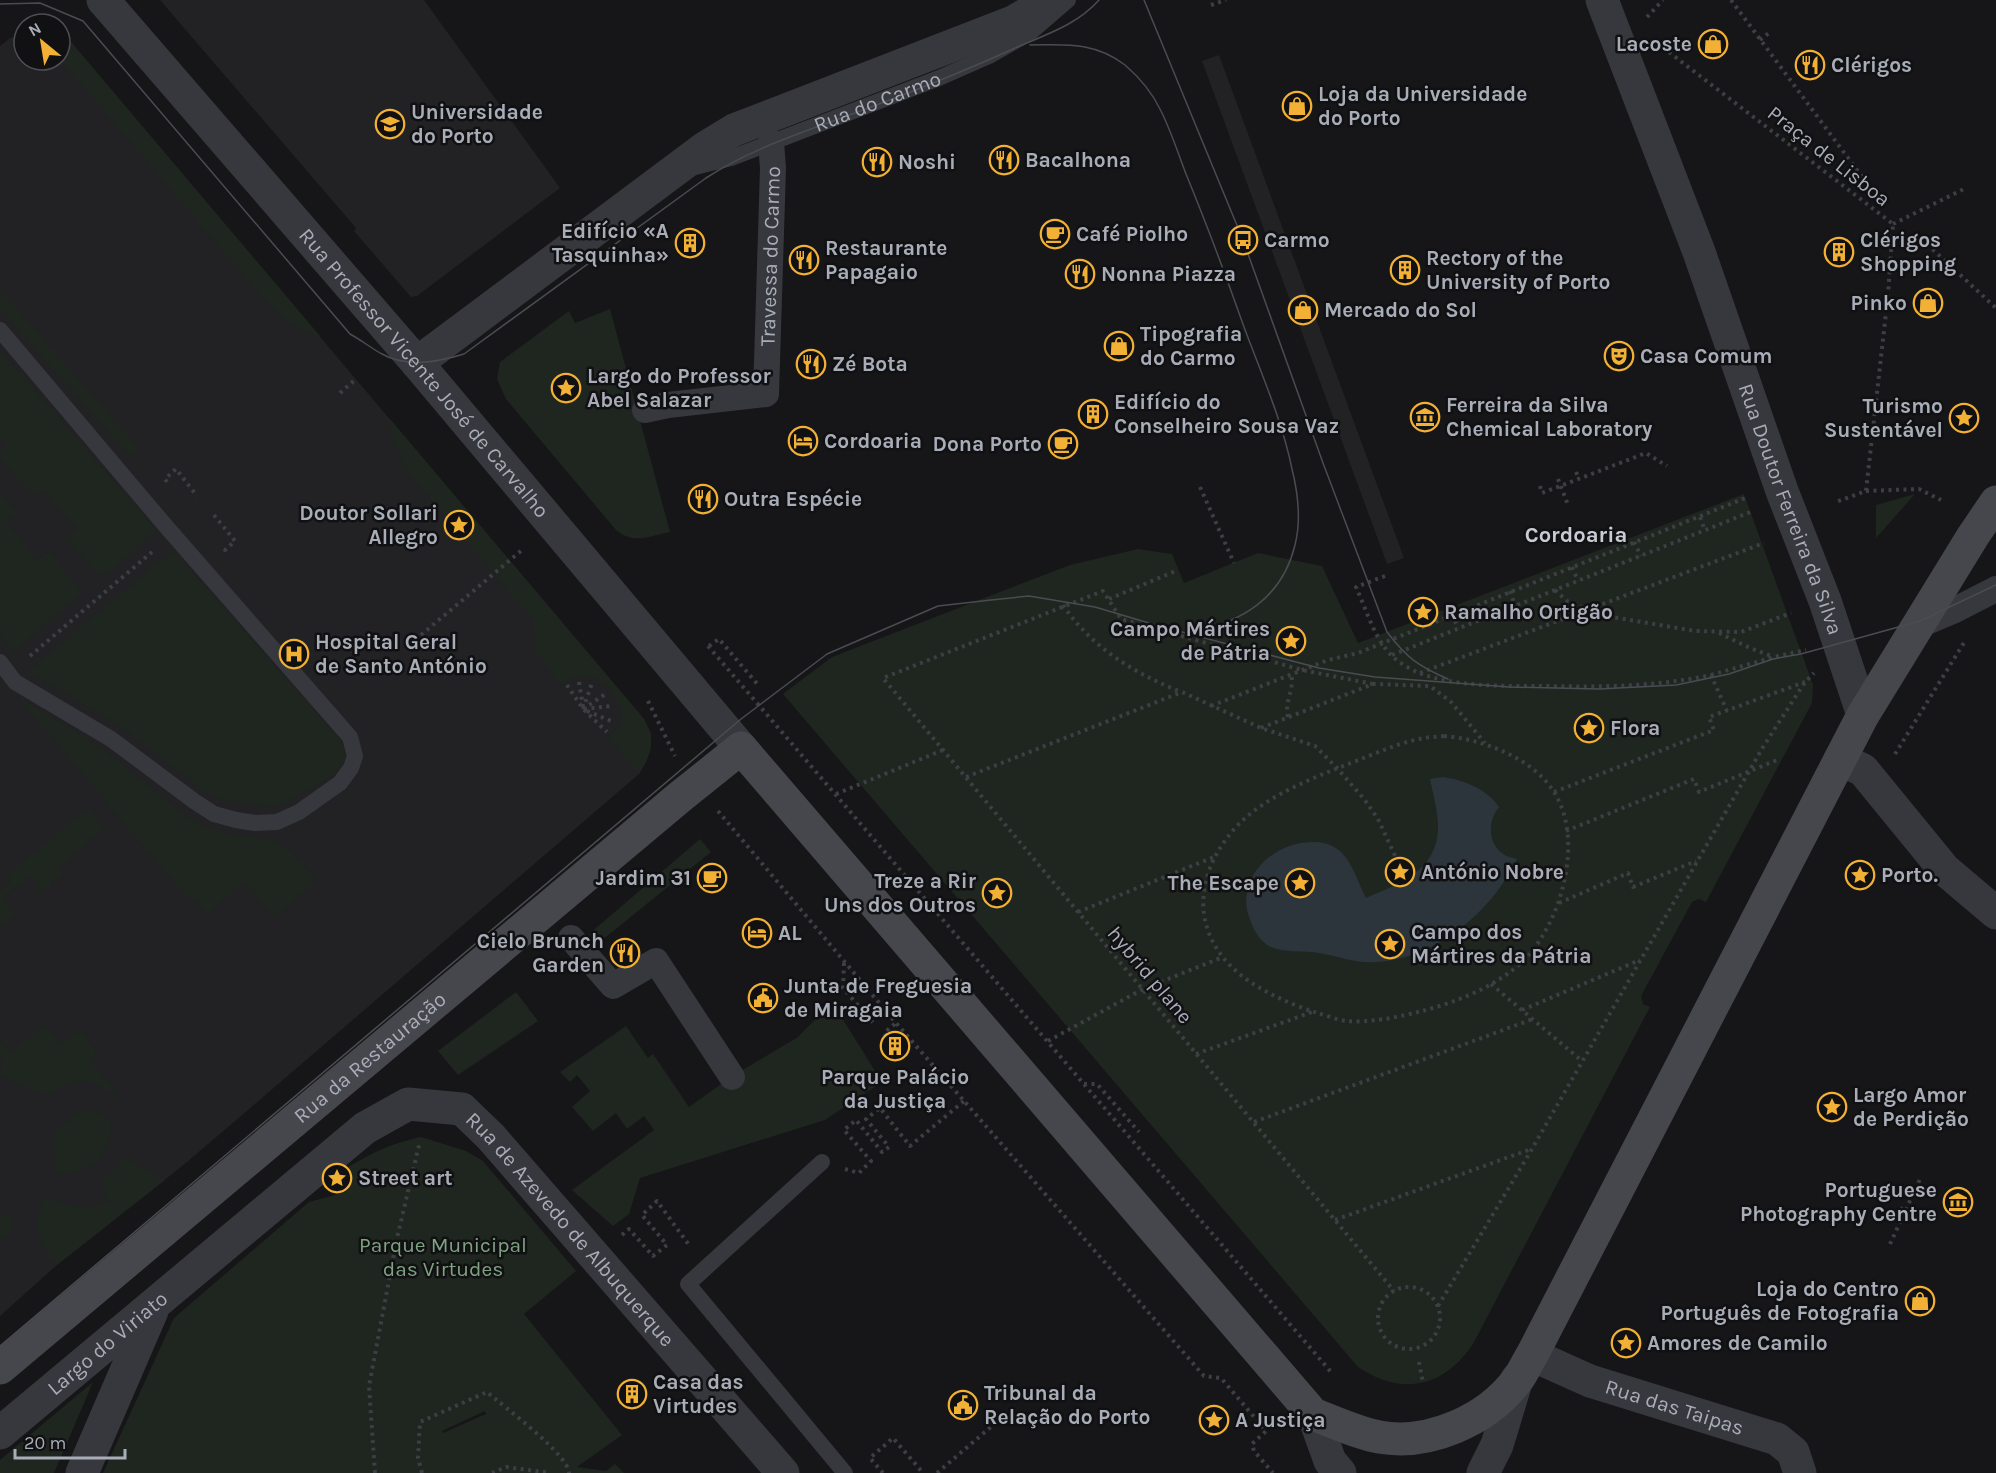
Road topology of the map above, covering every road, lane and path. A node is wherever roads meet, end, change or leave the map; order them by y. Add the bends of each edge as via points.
1 (103, 0) edge
2 (1051, 0) edge
3 (1068, 0) edge
4 (1226, 0) edge
5 (1602, 0) edge
6 (1663, 0) edge
7 (1731, 0) edge
8 (1211, 5) dead end
9 (1649, 26) dead end
10 (1770, 32) dead end
11 (1653, 34) dead end
12 (1760, 40) junction
13 (771, 142) junction
14 (672, 172) junction
15 (1966, 188) dead end
16 (1871, 189) dead end
17 (1893, 224) junction
18 (1916, 234) dead end
19 (1996, 308) edge
20 (0, 330) edge
21 (417, 363) junction
22 (356, 379) dead end
23 (340, 393) dead end
24 (645, 410) dead end
25 (1667, 466) dead end
26 (1576, 472) dead end
27 (1579, 478) junction
28 (1558, 479) dead end
29 (1540, 486) dead end
30 (1560, 486) junction
31 (1200, 488) dead end
32 (1866, 491) junction
33 (1754, 494) dead end
34 (1941, 500) dead end
35 (1836, 502) dead end
36 (1996, 502) edge
37 (1568, 504) dead end
38 (1760, 509) dead end
39 (214, 515) dead end
40 (1700, 517) junction
41 (1706, 531) junction
42 (173, 534) junction
43 (1771, 540) dead end
44 (1634, 542) junction
45 (219, 543) dead end
46 (522, 550) dead end
47 (1641, 556) junction
48 (1234, 562) dead end
49 (1572, 567) junction
50 (1178, 570) dead end
51 (1385, 576) dead end
52 (1578, 581) junction
53 (1996, 589) edge
54 (1555, 590) junction
55 (1510, 591) junction
56 (1109, 599) junction
57 (1063, 605) junction
58 (1515, 606) junction
59 (1585, 610) junction
60 (1797, 611) dead end
61 (1452, 614) junction
62 (1917, 626) junction
63 (1458, 628) junction
64 (1718, 632) junction
65 (421, 635) dead end
66 (719, 639) dead end
67 (1966, 641) dead end
68 (1382, 643) junction
69 (708, 646) dead end
70 (1812, 649) dead end
71 (1392, 655) junction
72 (1774, 657) junction
73 (4, 668) edge
74 (1302, 670) junction
75 (1818, 670) dead end
76 (1419, 673) junction
77 (1291, 674) junction
78 (1711, 675) junction
79 (579, 682) dead end
80 (1805, 682) junction
81 (592, 683) dead end
82 (1373, 684) junction
83 (567, 685) dead end
84 (759, 686) dead end
85 (1182, 692) junction
86 (607, 693) dead end
87 (648, 700) dead end
88 (610, 706) dead end
89 (1211, 706) junction
90 (583, 709) junction
91 (1727, 711) junction
92 (1863, 715) junction
93 (1288, 717) junction
94 (611, 721) dead end
95 (1261, 728) junction
96 (607, 732) dead end
97 (1487, 745) junction
98 (741, 748) junction
99 (943, 750) junction
100 (1840, 759) junction
101 (677, 760) dead end
102 (1777, 760) dead end
103 (1338, 768) junction
104 (1748, 772) junction
105 (966, 777) junction
106 (1875, 786) junction
107 (1554, 792) junction
108 (836, 794) junction
109 (713, 805) dead end
110 (1566, 831) junction
111 (1215, 857) junction
112 (1397, 860) dead end
113 (1698, 860) junction
114 (1558, 903) junction
115 (1078, 912) junction
116 (1996, 914) edge
117 (571, 938) dead end
118 (1222, 957) junction
119 (1640, 960) junction
120 (844, 961) junction
121 (1491, 984) junction
122 (1143, 989) junction
123 (1522, 1010) junction
124 (1313, 1011) junction
125 (1533, 1019) junction
126 (896, 1023) junction
127 (875, 1025) dead end
128 (891, 1042) dead end
129 (1048, 1042) junction
130 (1196, 1054) junction
131 (1582, 1061) junction
132 (732, 1077) dead end
133 (1084, 1084) junction
134 (964, 1101) junction
135 (1254, 1122) junction
136 (1138, 1132) dead end
137 (421, 1137) dead end
138 (1532, 1149) junction
139 (822, 1162) dead end
140 (859, 1173) dead end
141 (1921, 1177) dead end
142 (1900, 1208) dead end
143 (1908, 1212) junction
144 (1335, 1220) junction
145 (677, 1230) dead end
146 (621, 1235) dead end
147 (1890, 1244) dead end
148 (1394, 1291) junction
149 (155, 1304) junction
150 (1438, 1306) junction
151 (1419, 1362) dead end
152 (1525, 1367) junction
153 (0, 1368) edge
154 (1331, 1372) dead end
155 (1423, 1383) dead end
156 (1313, 1414) junction
157 (992, 1426) dead end
158 (0, 1433) edge
159 (506, 1467) junction
160 (537, 1472) edge
161 (82, 1473) edge
162 (375, 1473) edge
163 (422, 1473) edge
164 (492, 1473) edge
165 (508, 1473) edge
166 (550, 1473) edge
167 (569, 1473) edge
168 (783, 1473) edge
169 (845, 1473) edge
170 (883, 1473) edge
171 (923, 1473) edge
172 (937, 1473) edge
173 (1273, 1473) edge
174 (1340, 1473) edge
175 (1483, 1473) edge
176 (1800, 1473) edge

1 - 21 street, Rua Professor Vicente José de Carvalho
2 - 14 street, Rua do Carmo via 1013,22 734,130
3 - 13 lane, Rua do Carmo via 1031,32 989,56
4 - 8 path
5 - 92 street, Rua Doutor Ferreira da Silva via 1699,252
6 - 9 path via 1646,18
7 - 12 path
10 - 12 path
11 - 17 path, Praça de Lisboa via 1656,42
12 - 16 path
13 - 14 lane, Rua do Carmo via 720,162
13 - 24 street, Travessa do Carmo via 766,394
14 - 21 street, Rua do Carmo
15 - 17 path, Praça de Lisboa
17 - 32 path, Praça de Lisboa
18 - 19 path
20 - 42 lane
21 - 98 street, Rua Professor Vicente José de Carvalho
22 - 23 path
25 - 27 path via 1646,453
26 - 27 path
27 - 30 path
28 - 30 path
29 - 30 path via 1542,493
30 - 37 path
31 - 48 path
32 - 34 path via 1919,489
32 - 35 path
33 - 40 path
36 - 62 main road
38 - 41 path
39 - 45 path via 235,541 225,550
40 - 41 path
40 - 44 path
41 - 47 path
42 - 73 path
42 - 73 lane via 350,737 356,756 340,783 299,812 277,822 255,823 214,814 111,739 15,682
43 - 59 path
44 - 47 path
44 - 49 path
46 - 65 path
47 - 52 path
49 - 52 path
49 - 55 path
50 - 56 path
51 - 68 path via 1356,587
52 - 54 path
53 - 62 street
54 - 58 path
54 - 59 path
55 - 58 path
55 - 61 path
56 - 57 path via 1103,591
56 - 74 path via 1121,619
57 - 85 path via 1092,640 1118,661
57 - 99 path, hybrid plane via 883,678
58 - 63 path
59 - 64 path via 1654,626
59 - 76 path
60 - 64 path via 1741,632
61 - 63 path
61 - 68 path
62 - 92 main road
63 - 71 path
64 - 72 path
66 - 84 path
67 - 106 path
68 - 71 path
68 - 74 path
69 - 108 path
70 - 72 path
71 - 76 path
72 - 78 path
74 - 77 path
74 - 82 path
75 - 80 path
76 - 78 path via 1451,681 1509,686 1599,687 1676,682
77 - 89 path
77 - 93 path
78 - 91 path
79 - 90 path
80 - 91 path
80 - 104 path
81 - 90 path
82 - 93 path
82 - 97 path via 1430,686 1451,702
83 - 90 path
85 - 89 path
85 - 105 path
86 - 90 path
87 - 101 path
88 - 90 path
89 - 95 path
90 - 94 path
90 - 96 path
91 - 107 path via 1709,717 1714,730
92 - 100 main road
93 - 95 path
95 - 103 path via 1315,747
97 - 103 path via 1466,738 1421,738
97 - 107 path via 1522,761
98 - 153 main road, Rua da Restauração
98 - 156 main road
99 - 105 path, hybrid plane
99 - 108 path
100 - 106 street via 1863,770
100 - 152 main road
102 - 104 path
103 - 111 path via 1270,800 1241,821
103 - 112 path via 1378,819
104 - 110 path via 1699,792 1694,779
104 - 113 path
105 - 115 path, hybrid plane
106 - 116 street via 1944,869
107 - 110 path
108 - 129 path
109 - 120 path
110 - 114 path via 1566,874
111 - 115 path
111 - 118 path via 1204,881 1203,908 1209,935
113 - 114 path via 1633,886 1628,873
113 - 119 path
114 - 121 path via 1532,950
115 - 122 path, hybrid plane
117 - 132 street via 613,986 656,961
118 - 122 path
118 - 124 path via 1247,979
119 - 123 path
119 - 131 path
120 - 126 path
120 - 127 path via 843,988
121 - 123 path
121 - 124 path via 1446,1005 1403,1016 1346,1021
122 - 129 path
122 - 130 path, hybrid plane
123 - 125 path
124 - 130 path
125 - 131 path
125 - 135 path
126 - 128 path via 884,1033
126 - 134 path
129 - 133 path
130 - 135 path, hybrid plane
131 - 138 path
133 - 136 path via 1097,1084
133 - 154 path
134 - 140 path via 910,1146 880,1108 866,1119 889,1147 882,1152 856,1120 844,1130 871,1161
134 - 173 path via 1204,1376 1221,1378 1266,1431 1252,1444
135 - 144 path, hybrid plane
137 - 162 path via 369,1386
138 - 144 path
138 - 150 path
139 - 169 lane via 688,1284
141 - 143 path
142 - 143 path
143 - 147 path
144 - 148 path, hybrid plane
145 - 146 path via 657,1201 642,1215 667,1245 653,1256 629,1229
148 - 150 path via 1404,1287 1424,1291
148 - 150 path via 1380,1305 1377,1315 1382,1335 1398,1348 1418,1348 1434,1336 1440,1316
149 - 158 street, Largo do Viriato
149 - 161 street, Largo do Viriato
149 - 168 street, Rua de Azevedo de Albuquerque via 365,1128 408,1104 462,1109 491,1137
151 - 155 path
152 - 156 main road via 1497,1401 1456,1428 1415,1439 1379,1437
152 - 175 street
152 - 176 street, Rua das Taipas via 1590,1381 1777,1439 1793,1452
156 - 174 street via 1330,1461
157 - 172 path
159 - 160 path
159 - 164 path
159 - 165 path
160 - 166 path
163 - 167 path via 417,1458 420,1422 487,1392 552,1448
170 - 171 path via 870,1458 894,1438

